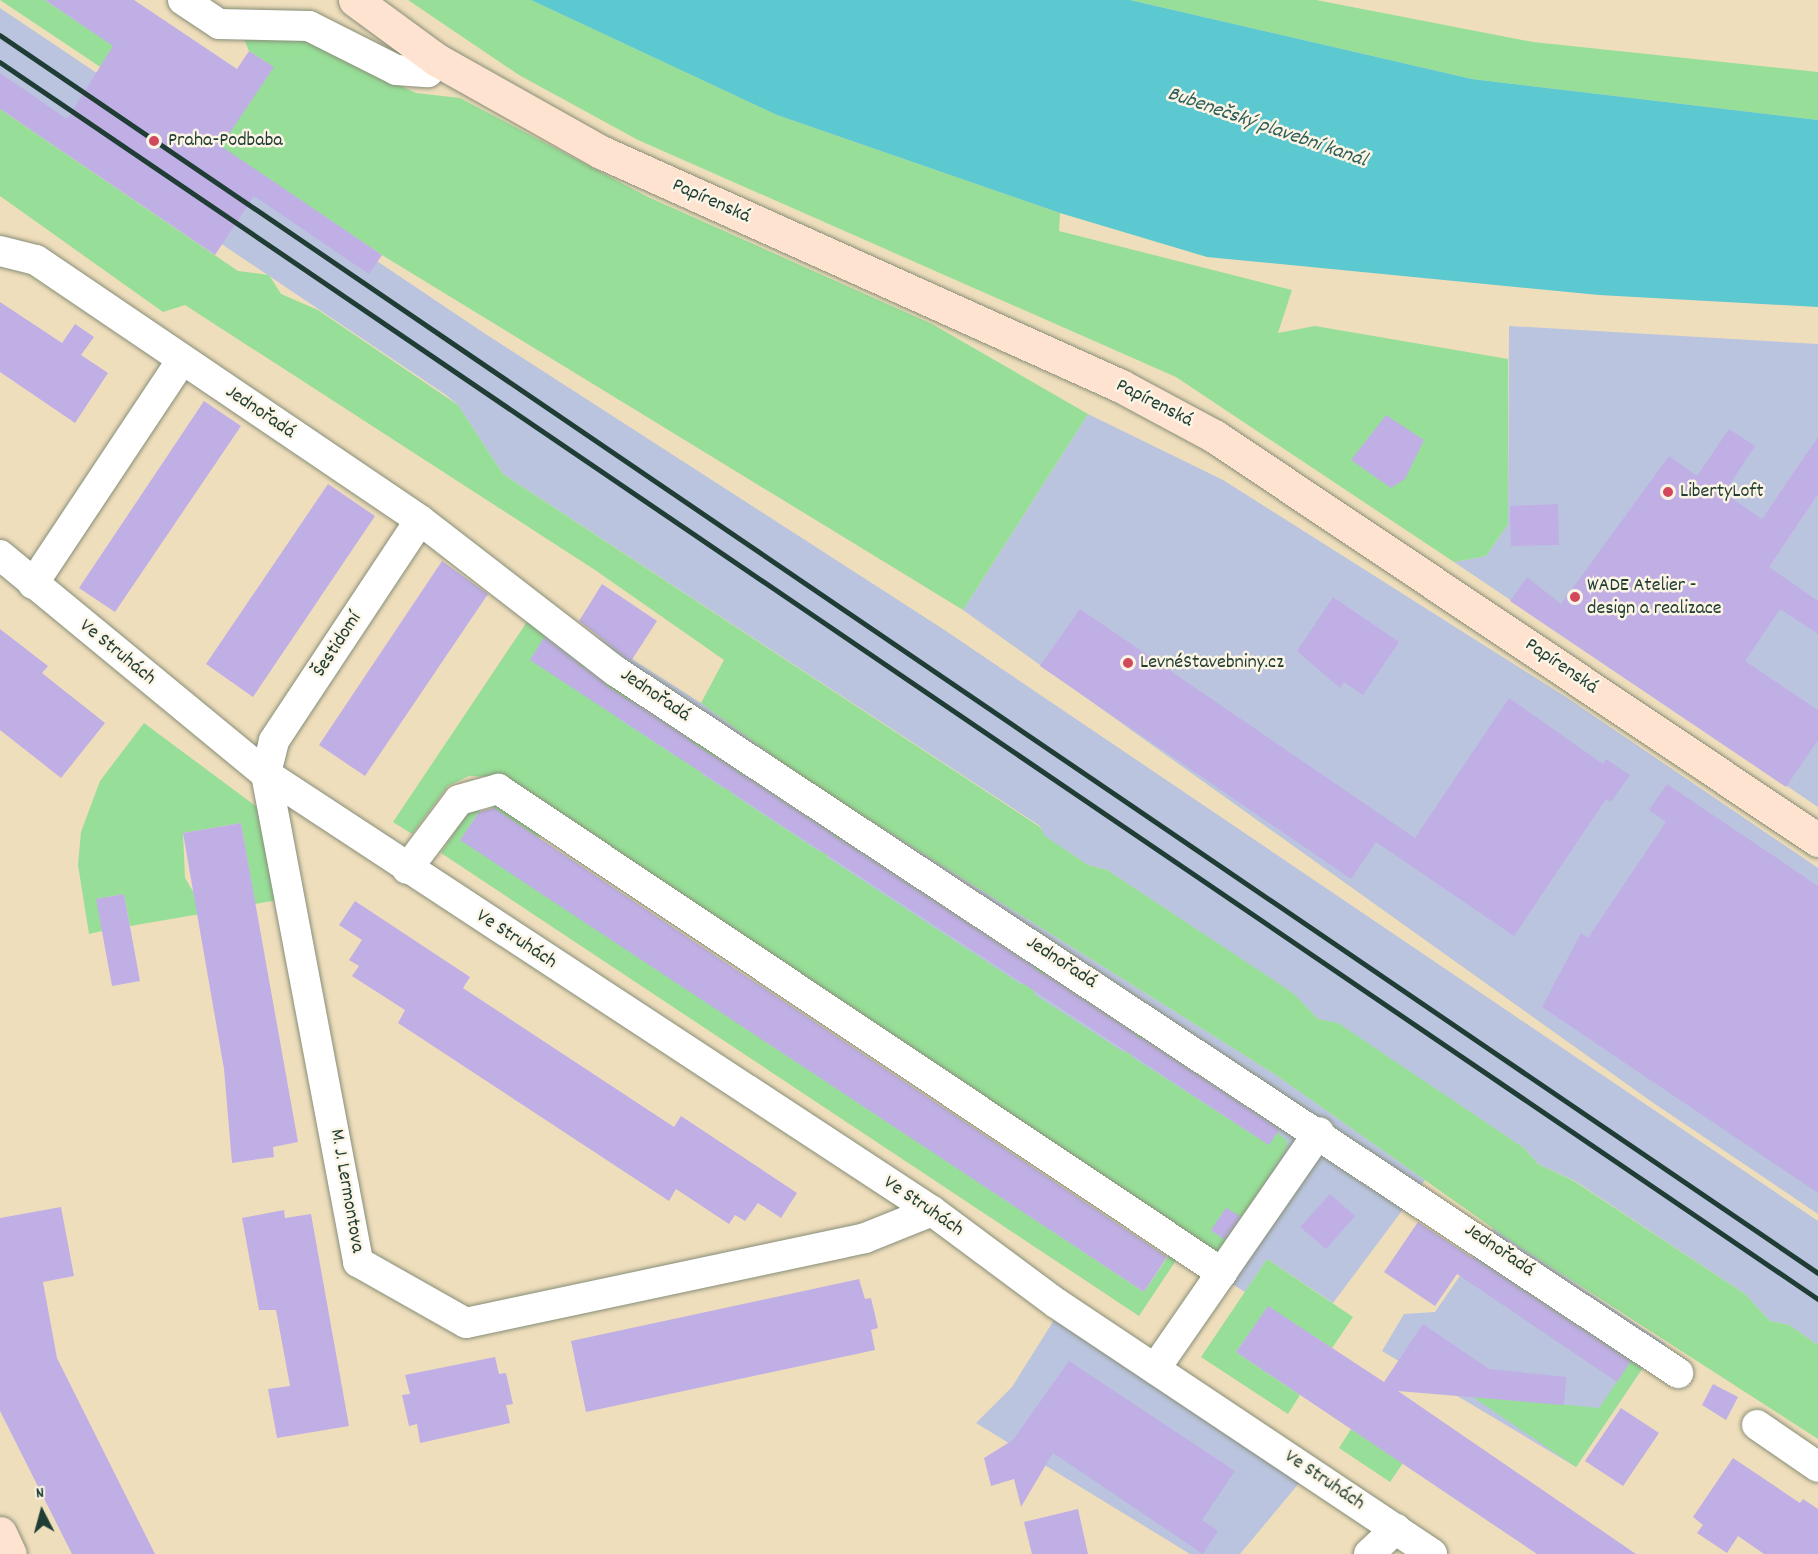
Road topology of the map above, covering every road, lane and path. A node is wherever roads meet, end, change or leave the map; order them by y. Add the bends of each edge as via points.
1 (183, 0) edge
2 (356, 0) edge
3 (437, 60) junction
4 (0, 251) edge
5 (181, 361) junction
6 (420, 520) junction
7 (0, 555) edge
8 (33, 584) junction
9 (266, 774) junction
10 (1818, 840) edge
11 (407, 869) junction
12 (1319, 1132) junction
13 (932, 1211) junction
14 (1221, 1273) junction
15 (1155, 1369) junction
16 (1678, 1373) dead end
17 (1757, 1425) dead end
18 (1818, 1467) edge
19 (1396, 1529) junction
20 (0, 1533) edge
21 (10, 1554) edge
22 (1369, 1554) edge
23 (1432, 1554) edge

1 - 3 street via 219,24 309,26 396,70 428,72
2 - 3 street, Papírenská
3 - 10 street, Papírenská via 601,152 1186,420
4 - 5 street, Jednořadá via 36,260
5 - 6 street, Jednořadá
5 - 8 street
6 - 9 street, Šestidomí via 274,741
6 - 12 street, Jednořadá via 617,672
7 - 8 street, Ve Struhách
8 - 9 street, Ve Struhách
9 - 11 street, Ve Struhách
9 - 13 street, M. J. Lermontova via 358,1262 466,1323 865,1238
11 - 13 street, Ve Struhách
11 - 14 street via 459,800 498,789
12 - 14 street
12 - 16 street, Jednořadá
13 - 15 street, Ve Struhách
14 - 15 street
15 - 19 street, Ve Struhách
17 - 18 street
19 - 22 street
19 - 23 street, Ve Struhách
20 - 21 street

